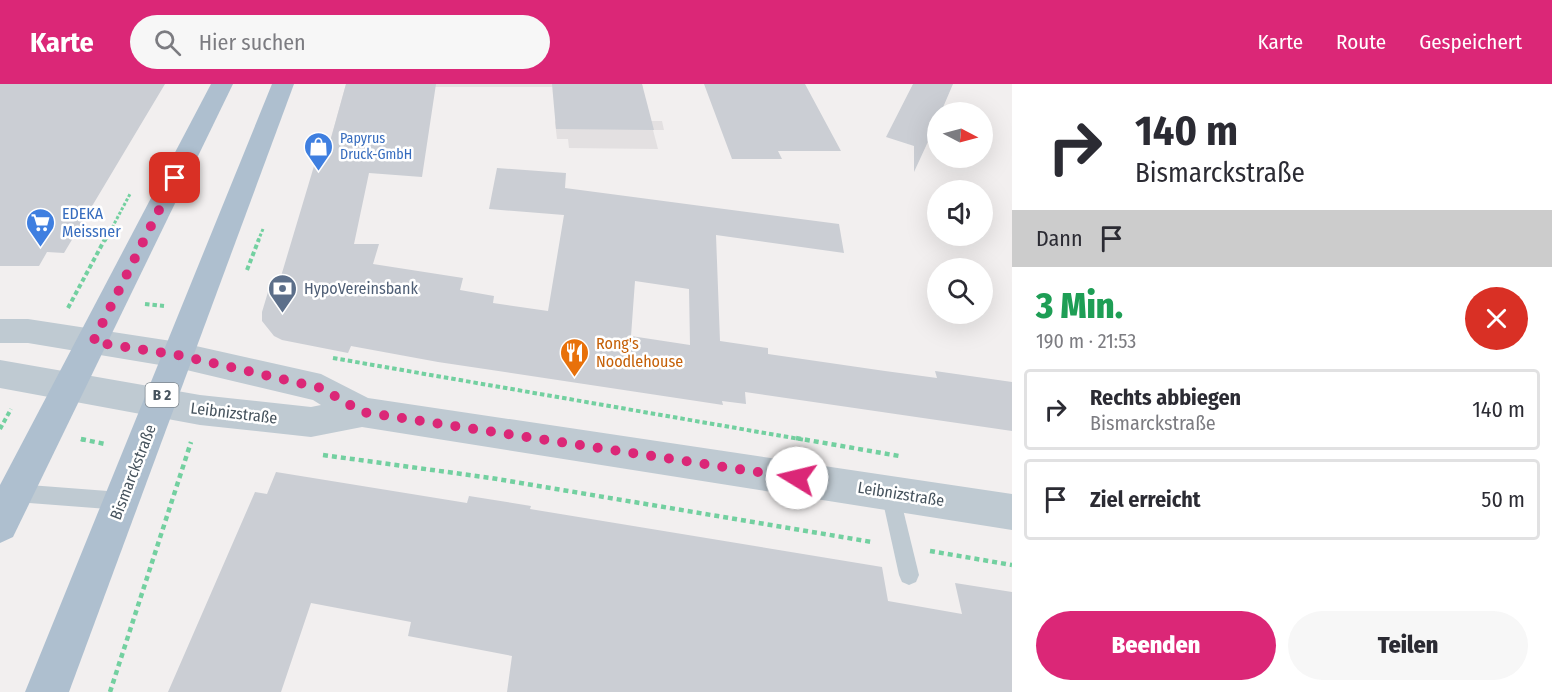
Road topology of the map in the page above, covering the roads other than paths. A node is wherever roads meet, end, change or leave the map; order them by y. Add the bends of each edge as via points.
1 (222, 84) edge
2 (283, 84) edge
3 (0, 330) edge
4 (93, 342) junction
5 (178, 355) junction
6 (0, 374) edge
7 (70, 387) junction
8 (159, 403) junction
9 (362, 412) junction
10 (890, 493) junction
11 (121, 501) junction
12 (8, 508) edge
13 (1012, 512) edge
14 (909, 575) dead end
15 (47, 692) edge

1 - 4 main road
2 - 5 main road, Bismarckstraße / B 2
3 - 4 street, Leibnizstraße
4 - 5 street, Leibnizstraße
4 - 7 main road
5 - 8 main road, Bismarckstraße / B 2
5 - 9 street, Leibnizstraße via 321,388
6 - 7 street, Leibnizstraße
7 - 8 street, Leibnizstraße
7 - 12 main road
8 - 9 street, Leibnizstraße via 311,422
8 - 11 main road, Bismarckstraße / B 2
9 - 10 street, Leibnizstraße
10 - 13 street, Leibnizstraße
10 - 14 lane
11 - 12 lane
11 - 15 main road, Bismarckstraße / B 2

